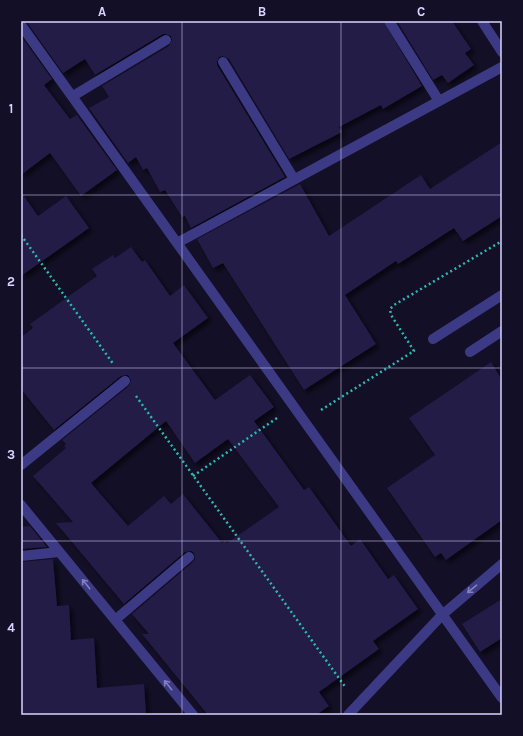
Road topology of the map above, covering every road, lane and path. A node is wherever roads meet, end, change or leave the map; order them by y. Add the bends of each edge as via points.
1 (389, 21) edge
2 (482, 21) edge
3 (21, 25) edge
4 (166, 40) dead end
5 (502, 52) edge
6 (223, 62) dead end
7 (502, 67) edge
8 (73, 96) junction
9 (439, 101) junction
10 (294, 179) junction
11 (21, 235) edge
12 (502, 240) edge
13 (177, 243) junction
14 (502, 295) edge
15 (502, 331) edge
16 (433, 339) dead end
17 (470, 352) dead end
18 (125, 381) junction
19 (294, 406) junction
20 (305, 421) junction
21 (21, 465) edge
22 (193, 476) junction
23 (21, 505) edge
24 (59, 552) junction
25 (21, 556) edge
26 (189, 557) dead end
27 (502, 564) edge
28 (442, 615) junction
29 (115, 620) junction
30 (502, 698) edge
31 (358, 704) junction
32 (193, 715) edge
33 (348, 715) edge

1 - 9 street
2 - 5 street
3 - 8 street
4 - 8 street
6 - 10 street
7 - 9 street
8 - 13 street
9 - 10 street
10 - 13 street
11 - 18 path
12 - 20 path via 394,305 390,309 391,315 414,351
13 - 19 street
14 - 16 street
15 - 17 street
18 - 21 street
18 - 22 path
19 - 20 street
19 - 22 path
20 - 28 street
22 - 31 path
23 - 24 street
24 - 25 street
29 -> 24 street
26 - 29 street
27 -> 28 street
28 - 30 street
28 - 31 street
32 -> 29 street
31 - 33 street

